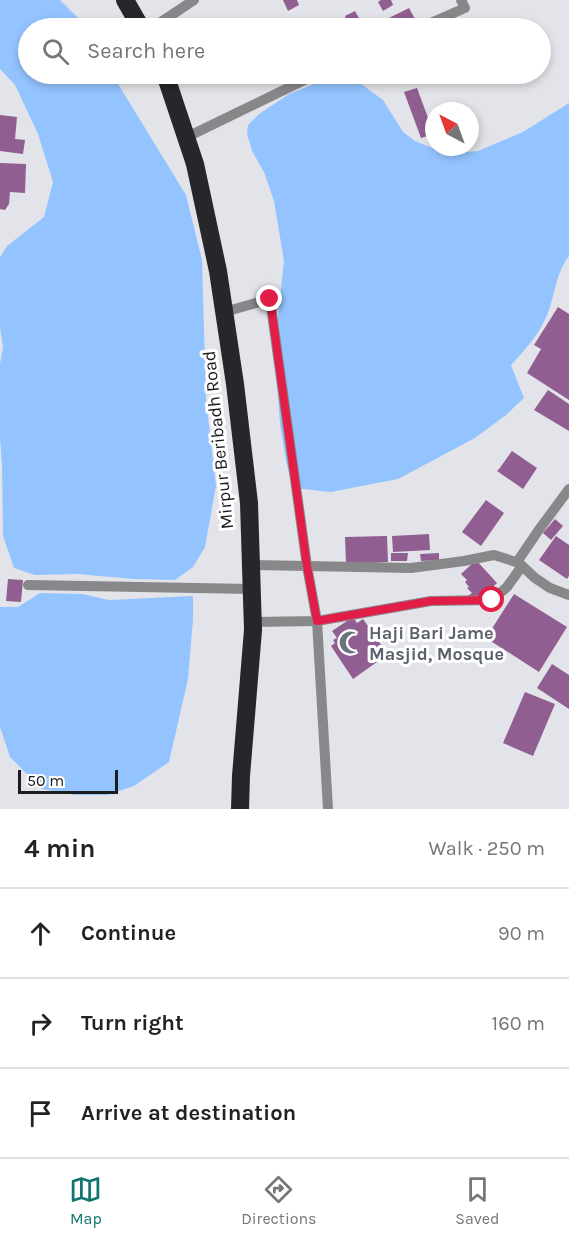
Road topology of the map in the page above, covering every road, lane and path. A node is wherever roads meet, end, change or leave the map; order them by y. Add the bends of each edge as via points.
1 (125, 0) edge
2 (194, 0) edge
3 (461, 0) edge
4 (135, 18) edge
5 (167, 18) edge
6 (442, 18) edge
7 (168, 84) edge
8 (296, 84) edge
9 (187, 137) junction
10 (224, 312) junction
11 (569, 489) edge
12 (520, 564) junction
13 (251, 565) junction
14 (307, 566) junction
15 (28, 585) dead end
16 (252, 589) junction
17 (569, 595) edge
18 (317, 621) junction
19 (253, 622) junction
20 (240, 809) edge
21 (328, 809) edge

1 - 4 highway
2 - 5 street
3 - 6 street via 465,8
7 - 9 highway, Mirpur Beribadh Road
8 - 9 street
9 - 10 highway, Mirpur Beribadh Road
10 - 13 highway, Mirpur Beribadh Road via 249,503
10 - 14 street via 270,299
11 - 12 street
12 - 14 street via 494,555 411,568
12 - 17 street via 550,588
12 - 18 street via 507,588 492,600 431,601
13 - 14 street
13 - 16 highway, Mirpur Beribadh Road
14 - 18 street
15 - 16 street
16 - 19 highway, Mirpur Beribadh Road
18 - 19 street
18 - 21 street
19 - 20 highway, Mirpur Beribadh Road

